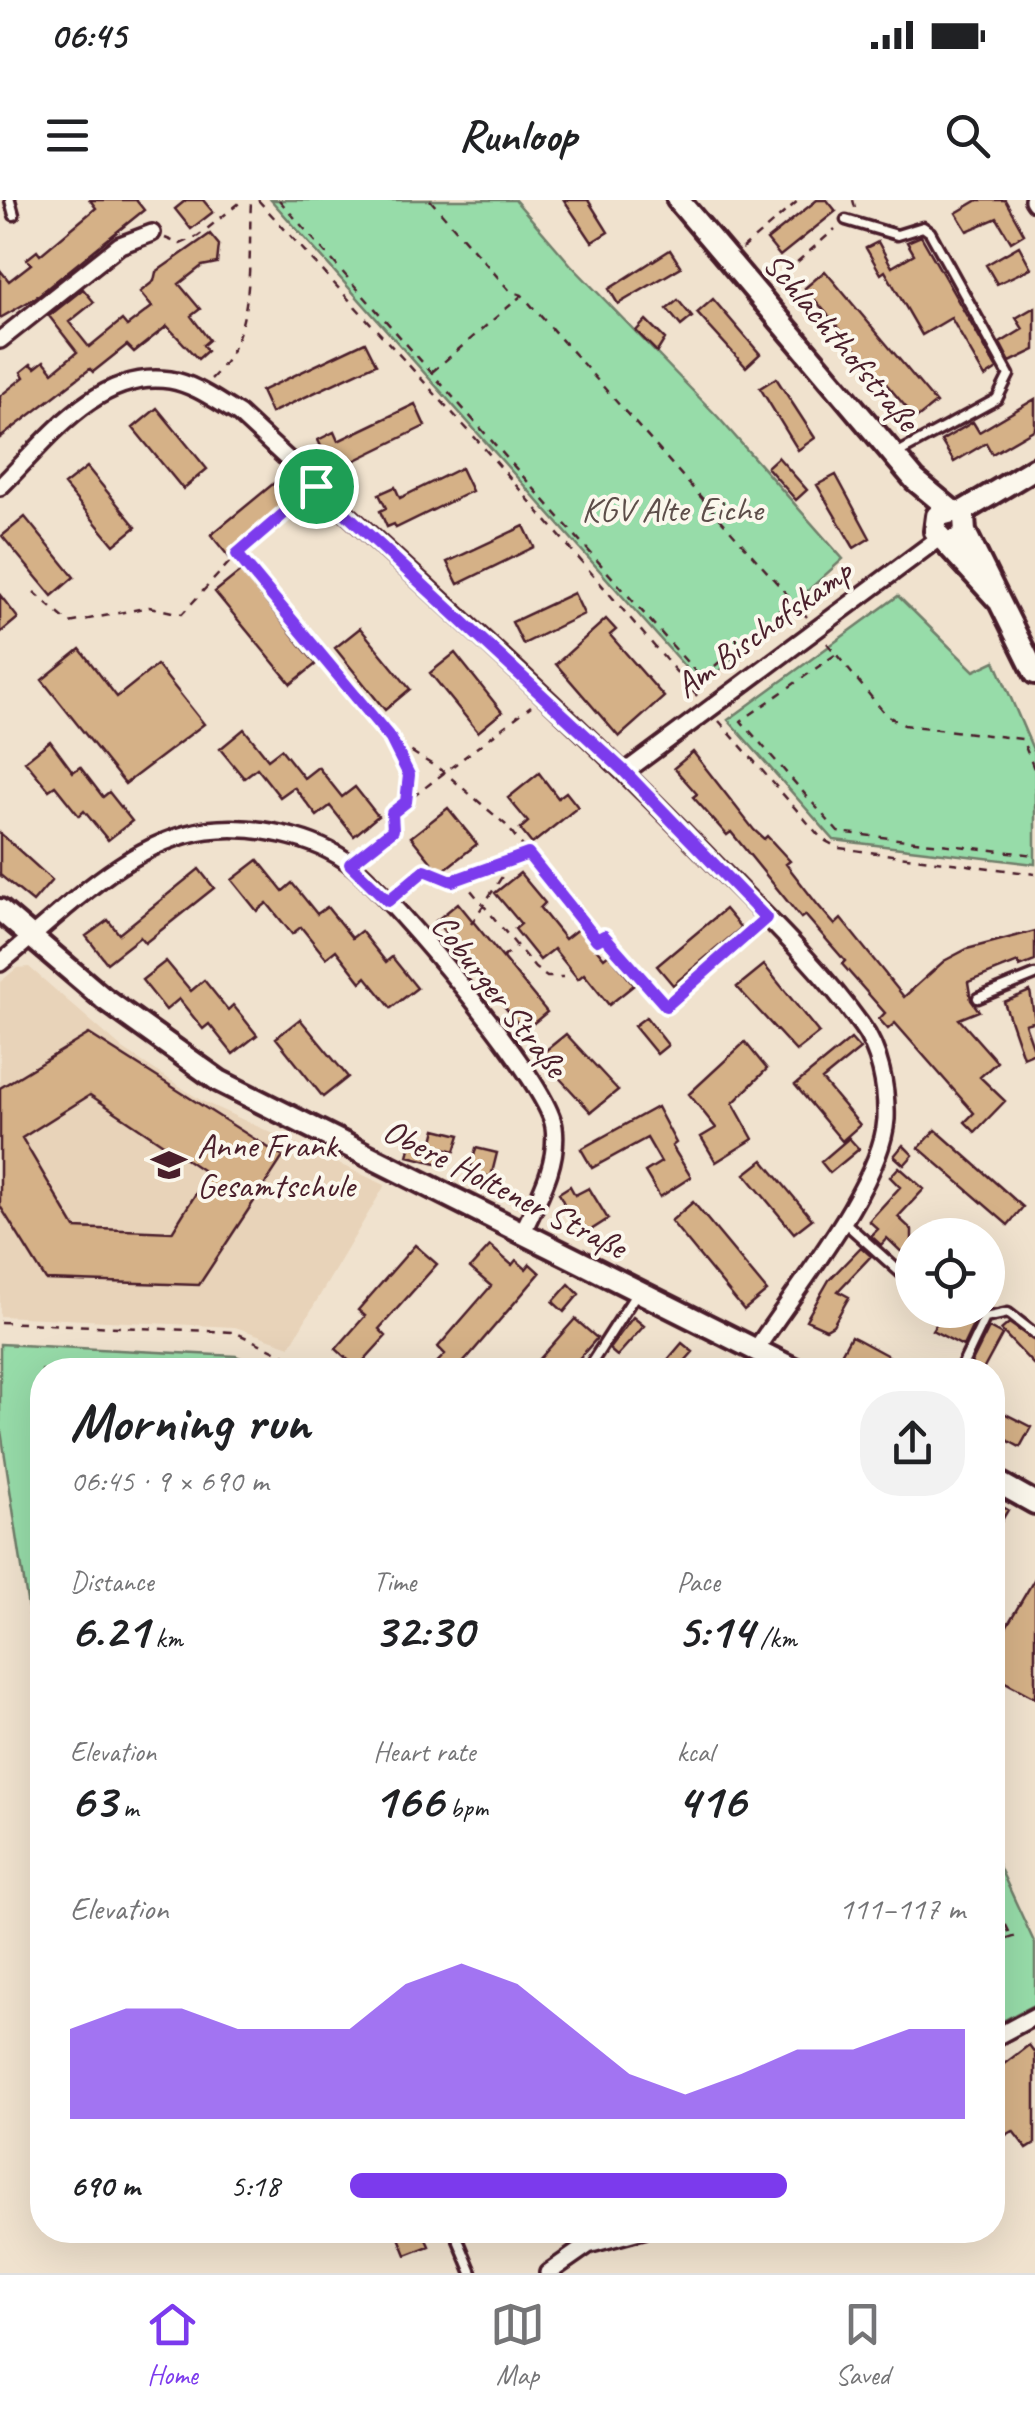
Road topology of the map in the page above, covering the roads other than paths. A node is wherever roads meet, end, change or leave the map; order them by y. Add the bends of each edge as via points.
1 (10, 200) edge
2 (678, 200) edge
3 (14, 215) dead end
4 (846, 220) road end
5 (152, 234) road end
6 (0, 340) edge
7 (896, 454) junction
8 (1035, 468) edge
9 (0, 487) edge
10 (949, 527) junction
11 (1035, 673) edge
12 (625, 772) junction
13 (393, 830) road end
14 (350, 864) junction
15 (425, 870) road end
16 (388, 901) junction
17 (0, 910) edge
18 (34, 936) junction
19 (0, 964) edge
20 (1035, 975) edge
21 (978, 998) dead end
22 (842, 1220) junction
23 (522, 1234) junction
24 (895, 1268) edge
25 (638, 1290) junction
26 (1035, 1334) edge
27 (756, 1348) junction
28 (595, 1358) edge
29 (774, 1358) edge
30 (966, 1358) edge
31 (1005, 1486) edge
32 (1035, 1503) edge
33 (1035, 2016) edge
34 (1005, 2031) edge
35 (459, 2243) edge
36 (595, 2243) edge
37 (472, 2273) edge
38 (548, 2273) edge

1 - 3 lane
2 - 7 street, Schlachthofstraße
4 - 7 lane via 897,235 923,227 930,232 1009,375 996,399
5 - 6 street via 120,245
7 - 10 street, Schlachthofstraße
8 - 10 street, Am Bischofskamp
9 - 12 street via 107,390 170,380 200,391 239,414
10 - 11 street, Schlachthofstraße via 998,600
10 - 12 street, Am Bischofskamp
12 - 22 street via 766,918 862,1026 876,1052 886,1121 878,1154
13 - 14 lane
14 - 16 street, Coburger Straße
14 - 18 street, Coburger Straße via 296,838 207,830 138,854
15 - 16 lane
16 - 23 street, Coburger Straße via 548,1106 554,1124 551,1170
17 - 18 street, Obere Holtener Straße
18 - 19 street, Coburger Straße
18 - 23 street, Obere Holtener Straße via 103,998 219,1082
20 - 21 lane
22 - 24 lane
22 - 27 street
23 - 25 street, Obere Holtener Straße
25 - 27 street, Obere Holtener Straße
25 - 28 lane
26 - 30 lane via 1018,1316 996,1313 985,1318
27 - 29 street, Obere Holtener Straße
31 - 32 street
33 - 34 street
35 - 37 lane
36 - 38 street

